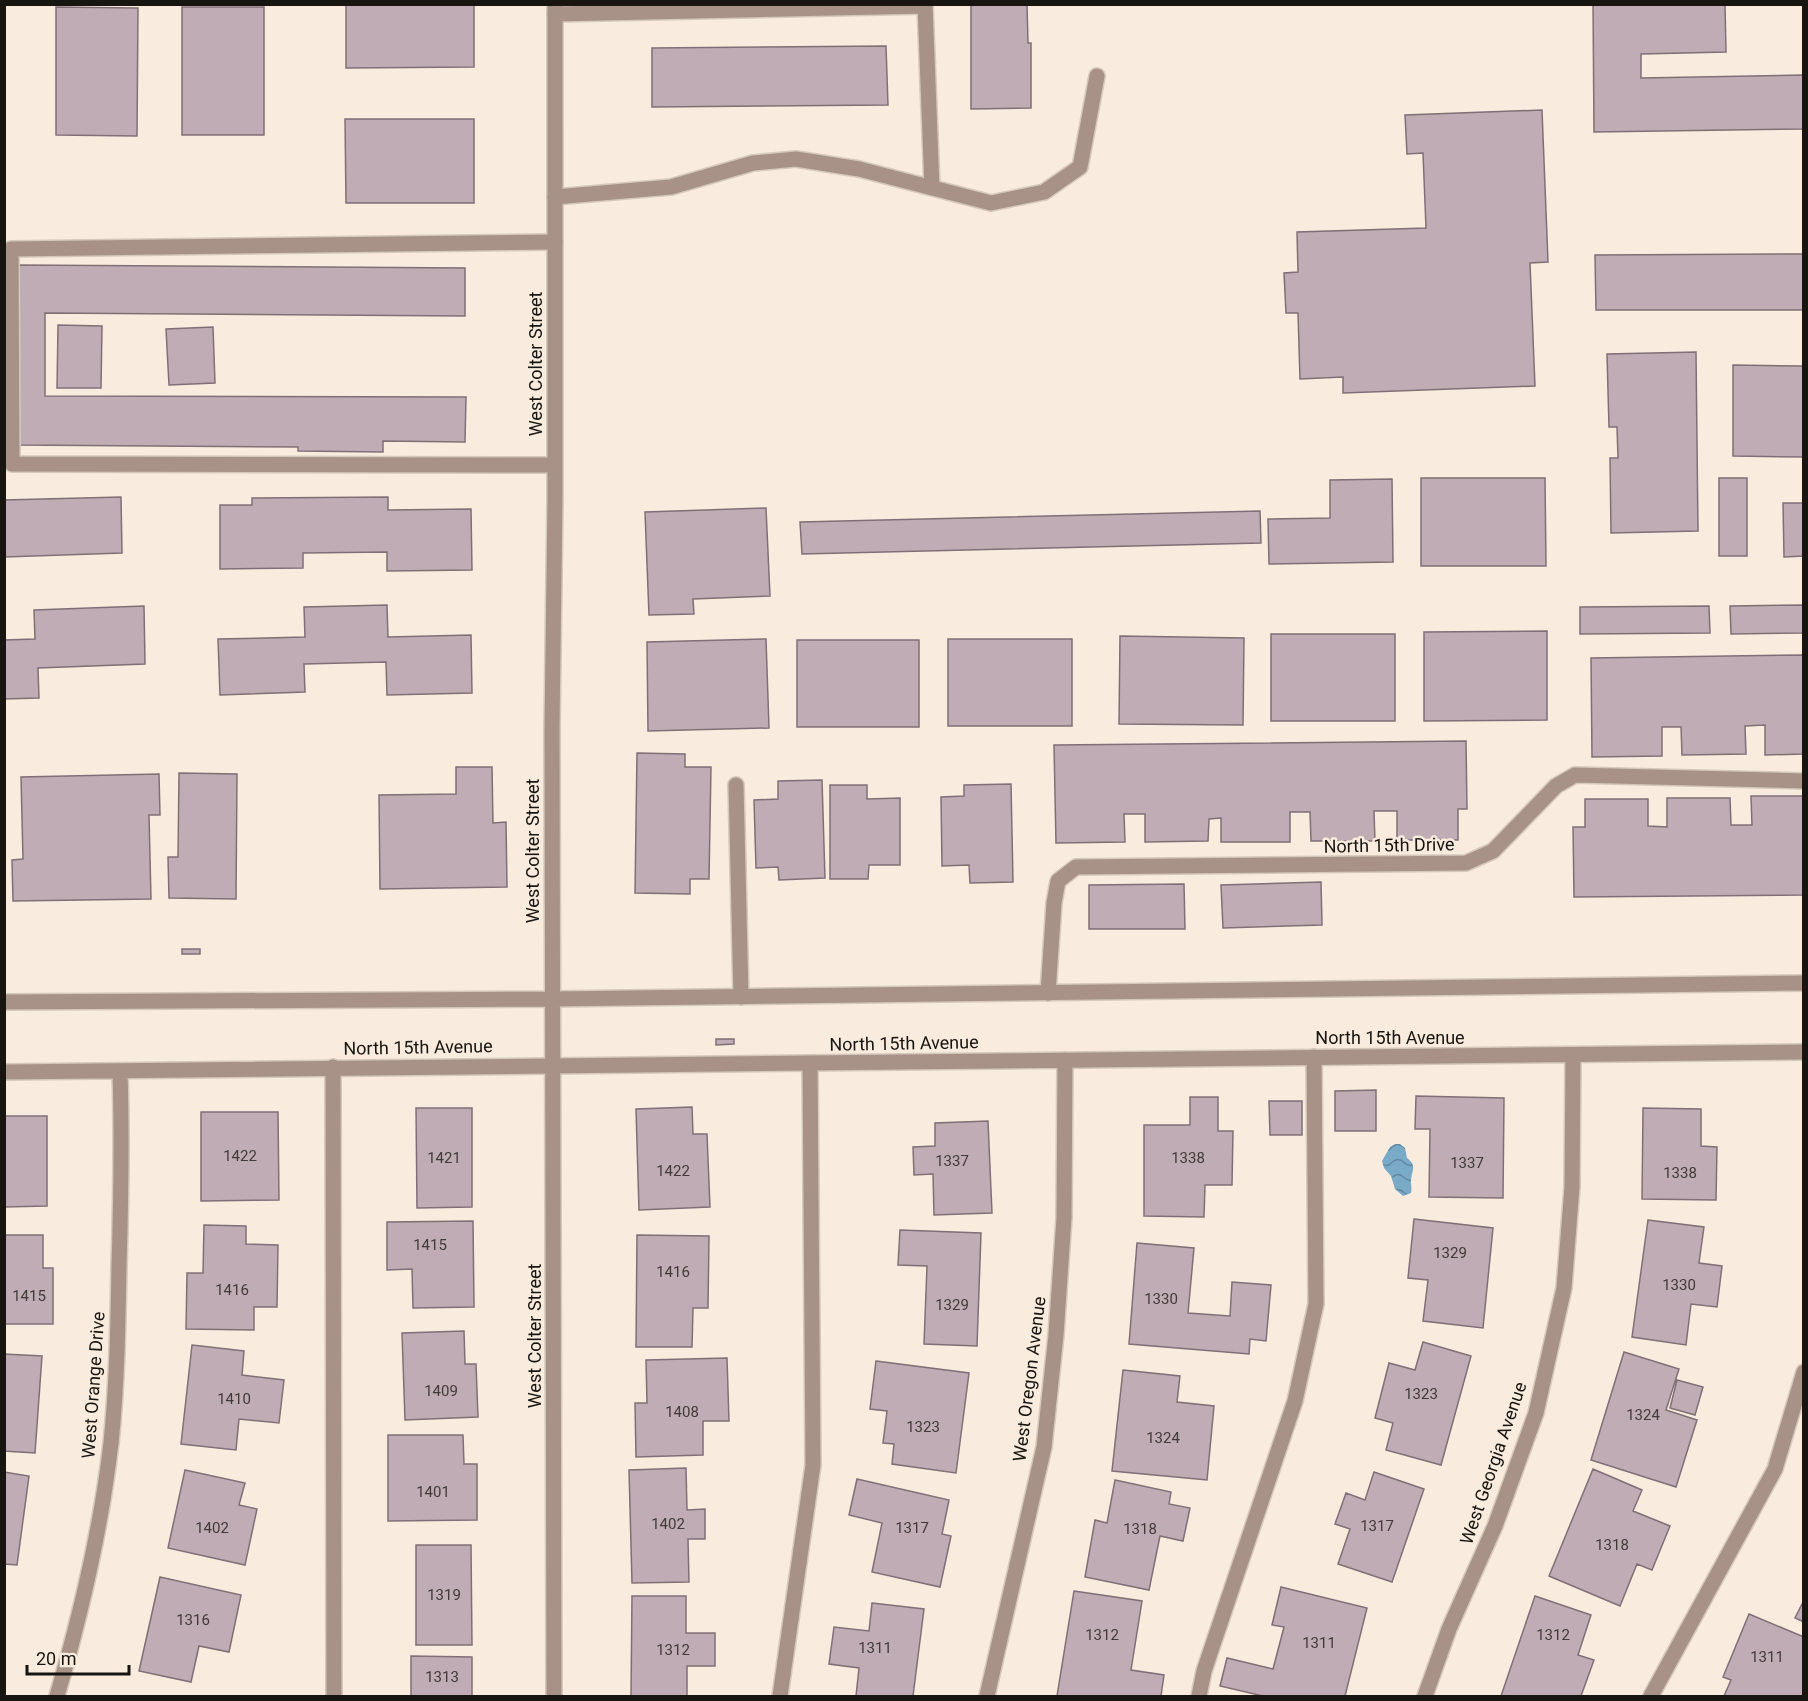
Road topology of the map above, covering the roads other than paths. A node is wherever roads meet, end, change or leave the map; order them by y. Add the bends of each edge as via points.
1 (925, 5) edge
2 (555, 9) edge
3 (1097, 76) dead end
4 (932, 188) junction
5 (555, 197) junction
6 (555, 242) junction
7 (554, 465) junction
8 (1803, 781) edge
9 (736, 785) dead end
10 (1803, 983) edge
11 (1048, 993) junction
12 (741, 997) junction
13 (552, 999) junction
14 (4, 1002) edge
15 (1803, 1052) edge
16 (1574, 1055) junction
17 (1314, 1057) junction
18 (1065, 1060) junction
19 (810, 1064) junction
20 (553, 1065) junction
21 (333, 1067) junction
22 (120, 1071) junction
23 (4, 1072) edge
24 (1803, 1372) edge
25 (57, 1696) edge
26 (334, 1696) edge
27 (554, 1696) edge
28 (780, 1696) edge
29 (987, 1696) edge
30 (1199, 1696) edge
31 (1425, 1696) edge
32 (1651, 1696) edge

1 - 2 street
1 - 4 street
2 - 5 street, West Colter Street
3 - 4 street via 1080,167 1044,192 991,203
4 - 5 street via 859,169 796,159 753,163 671,187
5 - 6 street, West Colter Street
6 - 7 street, West Colter Street
6 - 7 street via 11,249 12,464
7 - 13 street, West Colter Street
8 - 11 street, North 15th Drive via 1575,775 1556,786 1493,851 1466,863 1076,867 1058,881
9 - 12 street
10 - 11 street
11 - 12 street
12 - 13 street
13 - 14 street
13 - 20 street, West Colter Street
15 - 16 street, North 15th Avenue
16 - 17 street, North 15th Avenue
16 - 31 street, West Georgia Avenue via 1572,1187 1564,1288 1538,1402 1495,1526 1449,1629
17 - 18 street, North 15th Avenue
17 - 30 street via 1316,1304 1295,1401 1211,1649
18 - 19 street, North 15th Avenue
18 - 29 street, West Oregon Avenue via 1064,1218 1044,1447
19 - 20 street, North 15th Avenue
19 - 28 street via 813,1465
20 - 21 street, North 15th Avenue
20 - 27 street, West Colter Street
21 - 22 street, North 15th Avenue
21 - 26 street
22 - 23 street, North 15th Avenue
22 - 25 street, West Orange Drive via 118,1326 111,1444 78,1622
24 - 32 street via 1774,1469

